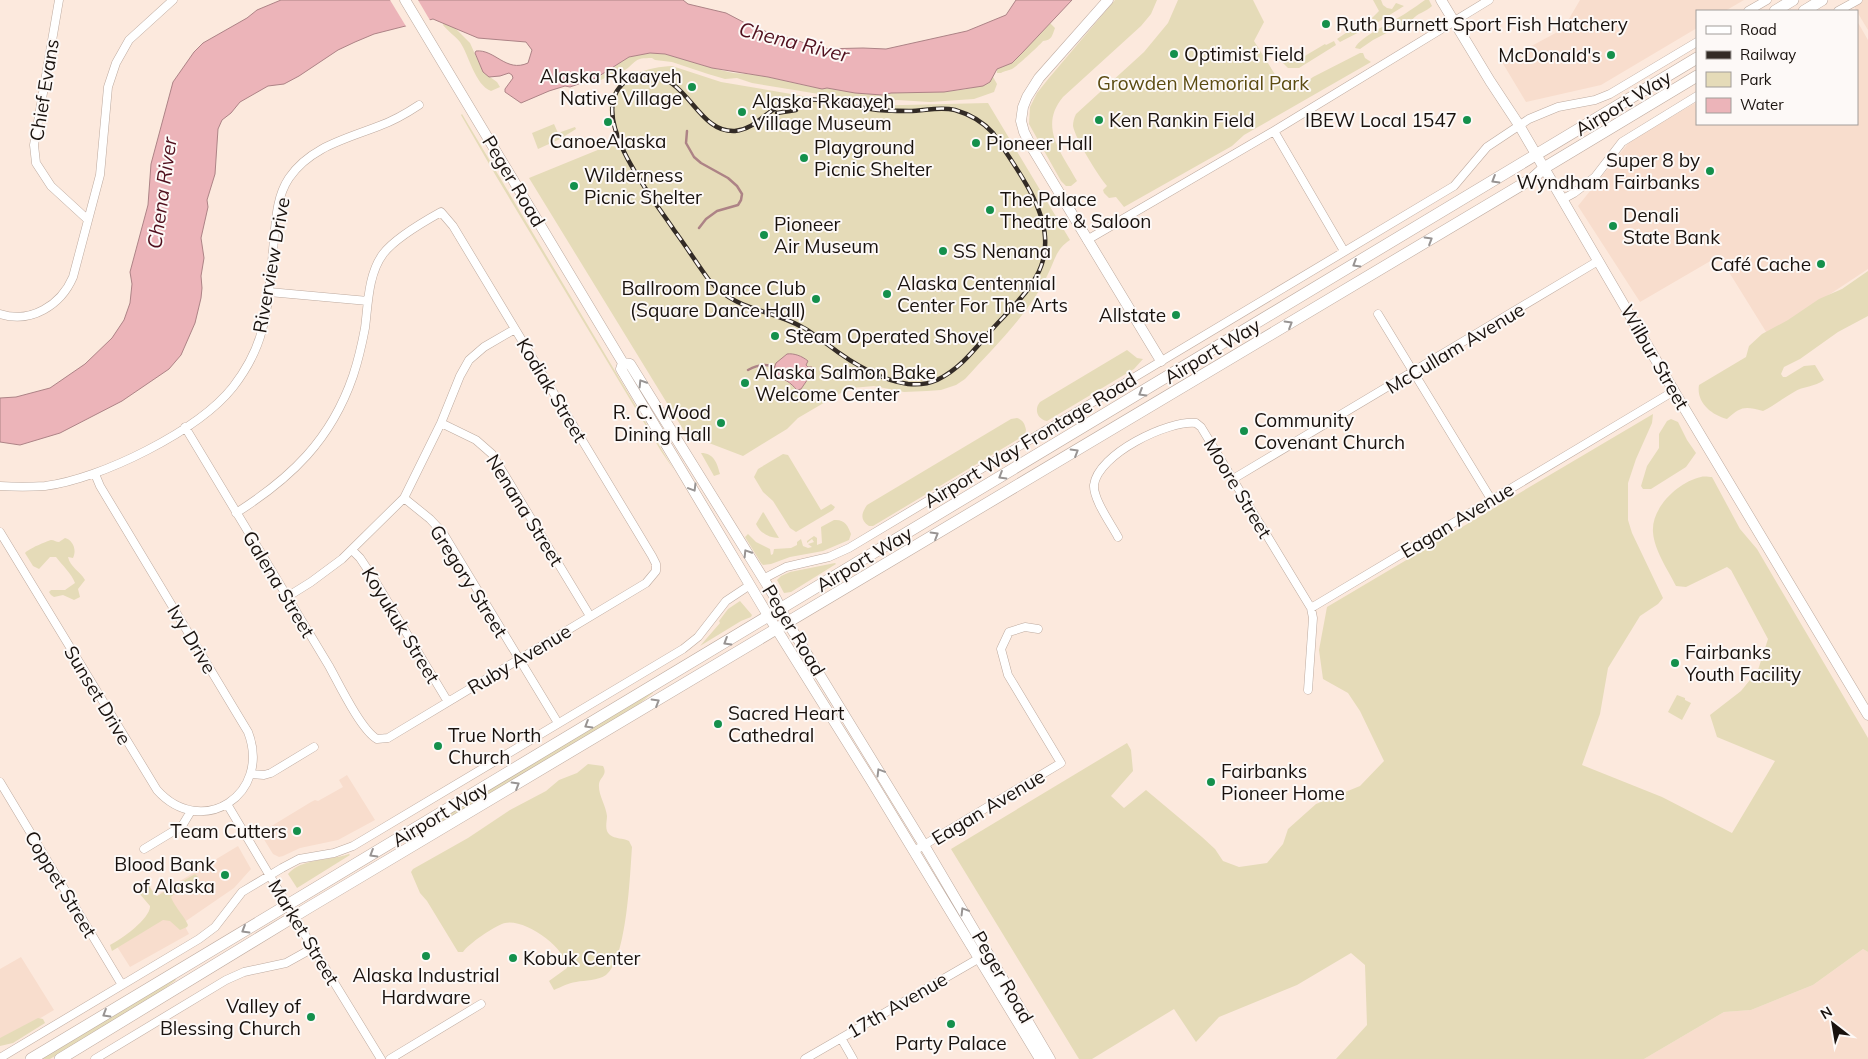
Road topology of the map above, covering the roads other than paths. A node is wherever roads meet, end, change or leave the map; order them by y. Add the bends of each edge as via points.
1 (59, 0) edge
2 (173, 0) edge
3 (404, 0) edge
4 (1108, 0) edge
5 (1441, 0) edge
6 (1489, 0) edge
7 (1767, 0) edge
8 (1794, 0) edge
9 (1822, 0) edge
10 (1858, 0) edge
11 (1750, 10) edge
12 (1777, 10) edge
13 (1806, 10) edge
14 (1840, 10) edge
15 (1454, 21) junction
16 (1696, 43) edge
17 (1696, 59) edge
18 (1696, 77) edge
19 (1696, 97) edge
20 (419, 105) dead end
21 (1519, 125) junction
22 (1274, 131) junction
23 (1537, 155) junction
24 (1544, 168) junction
25 (1563, 199) junction
26 (87, 219) junction
27 (1087, 240) junction
28 (1344, 251) junction
29 (1598, 261) junction
30 (269, 292) junction
31 (368, 301) junction
32 (0, 314) edge
33 (1378, 314) dead end
34 (515, 329) junction
35 (1161, 361) junction
36 (623, 363) junction
37 (1414, 372) junction
38 (1674, 391) junction
39 (441, 423) junction
40 (185, 427) junction
41 (95, 474) junction
42 (1233, 479) junction
43 (0, 486) edge
44 (404, 498) junction
45 (1491, 500) junction
46 (236, 513) junction
47 (0, 532) edge
48 (1118, 537) dead end
49 (352, 550) junction
50 (656, 571) joint
51 (762, 578) junction
52 (750, 585) junction
53 (287, 597) junction
54 (1311, 608) junction
55 (781, 609) junction
56 (590, 616) junction
57 (769, 617) junction
58 (788, 623) junction
59 (1038, 629) dead end
60 (777, 630) junction
61 (519, 660) junction
62 (1308, 690) dead end
63 (448, 702) junction
64 (1868, 715) edge
65 (558, 723) junction
66 (377, 739) joint
67 (314, 748) dead end
68 (252, 774) junction
69 (0, 782) edge
70 (227, 804) junction
71 (192, 811) junction
72 (924, 845) junction
73 (144, 849) dead end
74 (914, 851) junction
75 (270, 875) junction
76 (287, 905) junction
77 (294, 917) junction
78 (313, 948) junction
79 (989, 953) junction
80 (979, 958) junction
81 (122, 985) junction
82 (481, 1004) dead end
83 (841, 1038) junction
84 (0, 1058) edge
85 (31, 1059) edge
86 (60, 1059) edge
87 (95, 1059) edge
88 (382, 1059) edge
89 (390, 1059) edge
90 (805, 1059) edge
91 (853, 1059) edge
92 (1040, 1059) edge
93 (1050, 1059) edge

1 - 26 street, Chief Evans via 34,145 36,163 51,186
2 - 26 street via 129,40 116,63 108,87 100,175
3 - 36 main road, Peger Road
4 - 27 main road via 1039,78 1022,112 1026,137
5 - 15 main road, Wilbur Street
6 - 15 street
7 - 11 street
8 - 12 main road
9 - 13 main road
10 - 14 street
15 - 21 main road, Wilbur Street
15 - 22 street
16 - 21 street, Airport Way Frontage Road via 1610,94 1558,107
17 - 23 main road, Airport Way
18 - 24 main road, Airport Way
19 - 25 street via 1622,142 1595,177
20 - 30 street, Riverview Drive via 381,125 326,146 294,172 284,187 278,207
21 - 23 main road, Wilbur Street
21 - 28 street, Airport Way Frontage Road via 1487,147 1454,186
22 - 27 street
22 - 28 street
23 - 24 main road, Wilbur Street
23 -> 55 main road, Airport Way
24 - 25 main road, Wilbur Street
58 -> 24 main road, Airport Way via 1533,178
25 - 29 main road, Wilbur Street
26 - 32 street via 73,277 60,298 30,315
27 - 35 main road
28 - 35 street, Airport Way Frontage Road
29 - 37 street, McCullam Avenue
29 - 38 main road, Wilbur Street
30 - 31 street
30 - 40 street, Riverview Drive via 262,329 242,373 218,402
31 - 34 street, Kodiak Street via 375,271 384,252 441,212 453,226
31 - 46 street via 352,378 330,425 289,475
33 - 37 street
34 - 39 street via 480,349 469,360
34 - 50 street, Kodiak Street via 652,556
35 - 51 street, Airport Way Frontage Road via 850,548 824,559 786,567
51 -> 36 main road, Peger Road via 630,364
36 -> 52 main road, Peger Road via 622,369
37 - 42 street, McCullam Avenue
37 - 45 street
38 - 45 street, Eagan Avenue
38 - 64 main road, Wilbur Street
39 - 44 street
39 - 56 street, Nenana Street via 478,441 492,454
40 - 41 street, Riverview Drive
40 - 46 street, Galena Street
41 - 43 street, Riverview Drive via 46,486
41 - 68 street, Ivy Drive via 248,732 254,758
42 - 48 street, Moore Street via 1196,423 1179,424 1154,433 1118,452 1097,475 1096,497
42 - 54 street, Moore Street
44 - 49 street
44 - 61 street, Gregory Street via 443,533
45 - 54 street, Eagan Avenue
46 - 53 street, Galena Street
47 - 71 street, Sunset Drive via 153,785 168,800
49 - 53 street
49 - 63 street, Koyukuk Street via 374,578
50 - 56 street, Ruby Avenue via 646,583
51 - 55 main road, Peger Road
52 - 57 main road, Peger Road
52 - 65 street via 726,601 690,644
53 - 66 street, Galena Street via 366,730
54 - 62 street
55 - 57 main road, Airport Way
55 - 58 main road, Peger Road
56 - 61 street, Ruby Avenue
57 - 60 main road, Peger Road
57 -> 76 main road, Airport Way
58 - 60 main road, Airport Way
72 -> 58 main road, Peger Road
59 - 72 street, Eagan Avenue via 1025,627 1009,632 1001,649 1008,675 1062,764
60 - 74 main road, Peger Road
77 -> 60 main road, Airport Way
61 - 63 street, Ruby Avenue
61 - 65 street, Gregory Street
63 - 66 street, Ruby Avenue via 388,738
65 - 75 street via 353,846 299,859
67 - 68 street via 271,773
68 - 70 street via 240,793
69 - 81 street, Coppet Street
70 - 71 street, Sunset Drive via 213,810
70 - 75 street, Market Street
71 - 73 street via 182,826
72 - 74 street, Eagan Avenue
79 -> 72 main road, Peger Road
74 - 80 main road, Peger Road
75 - 76 street, Market Street
75 - 81 street via 237,897 205,935
76 - 77 street, Market Street
76 -> 85 main road, Airport Way
77 - 78 street, Market Street
77 - 86 main road, Airport Way
78 - 87 street via 286,963 244,972 226,980
78 - 88 street, Market Street
79 - 80 street, 17th Avenue
79 - 93 main road, Peger Road
80 - 83 street, 17th Avenue
80 - 92 main road, Peger Road
81 - 84 street
82 - 89 street
83 - 90 street, 17th Avenue
83 - 91 street

